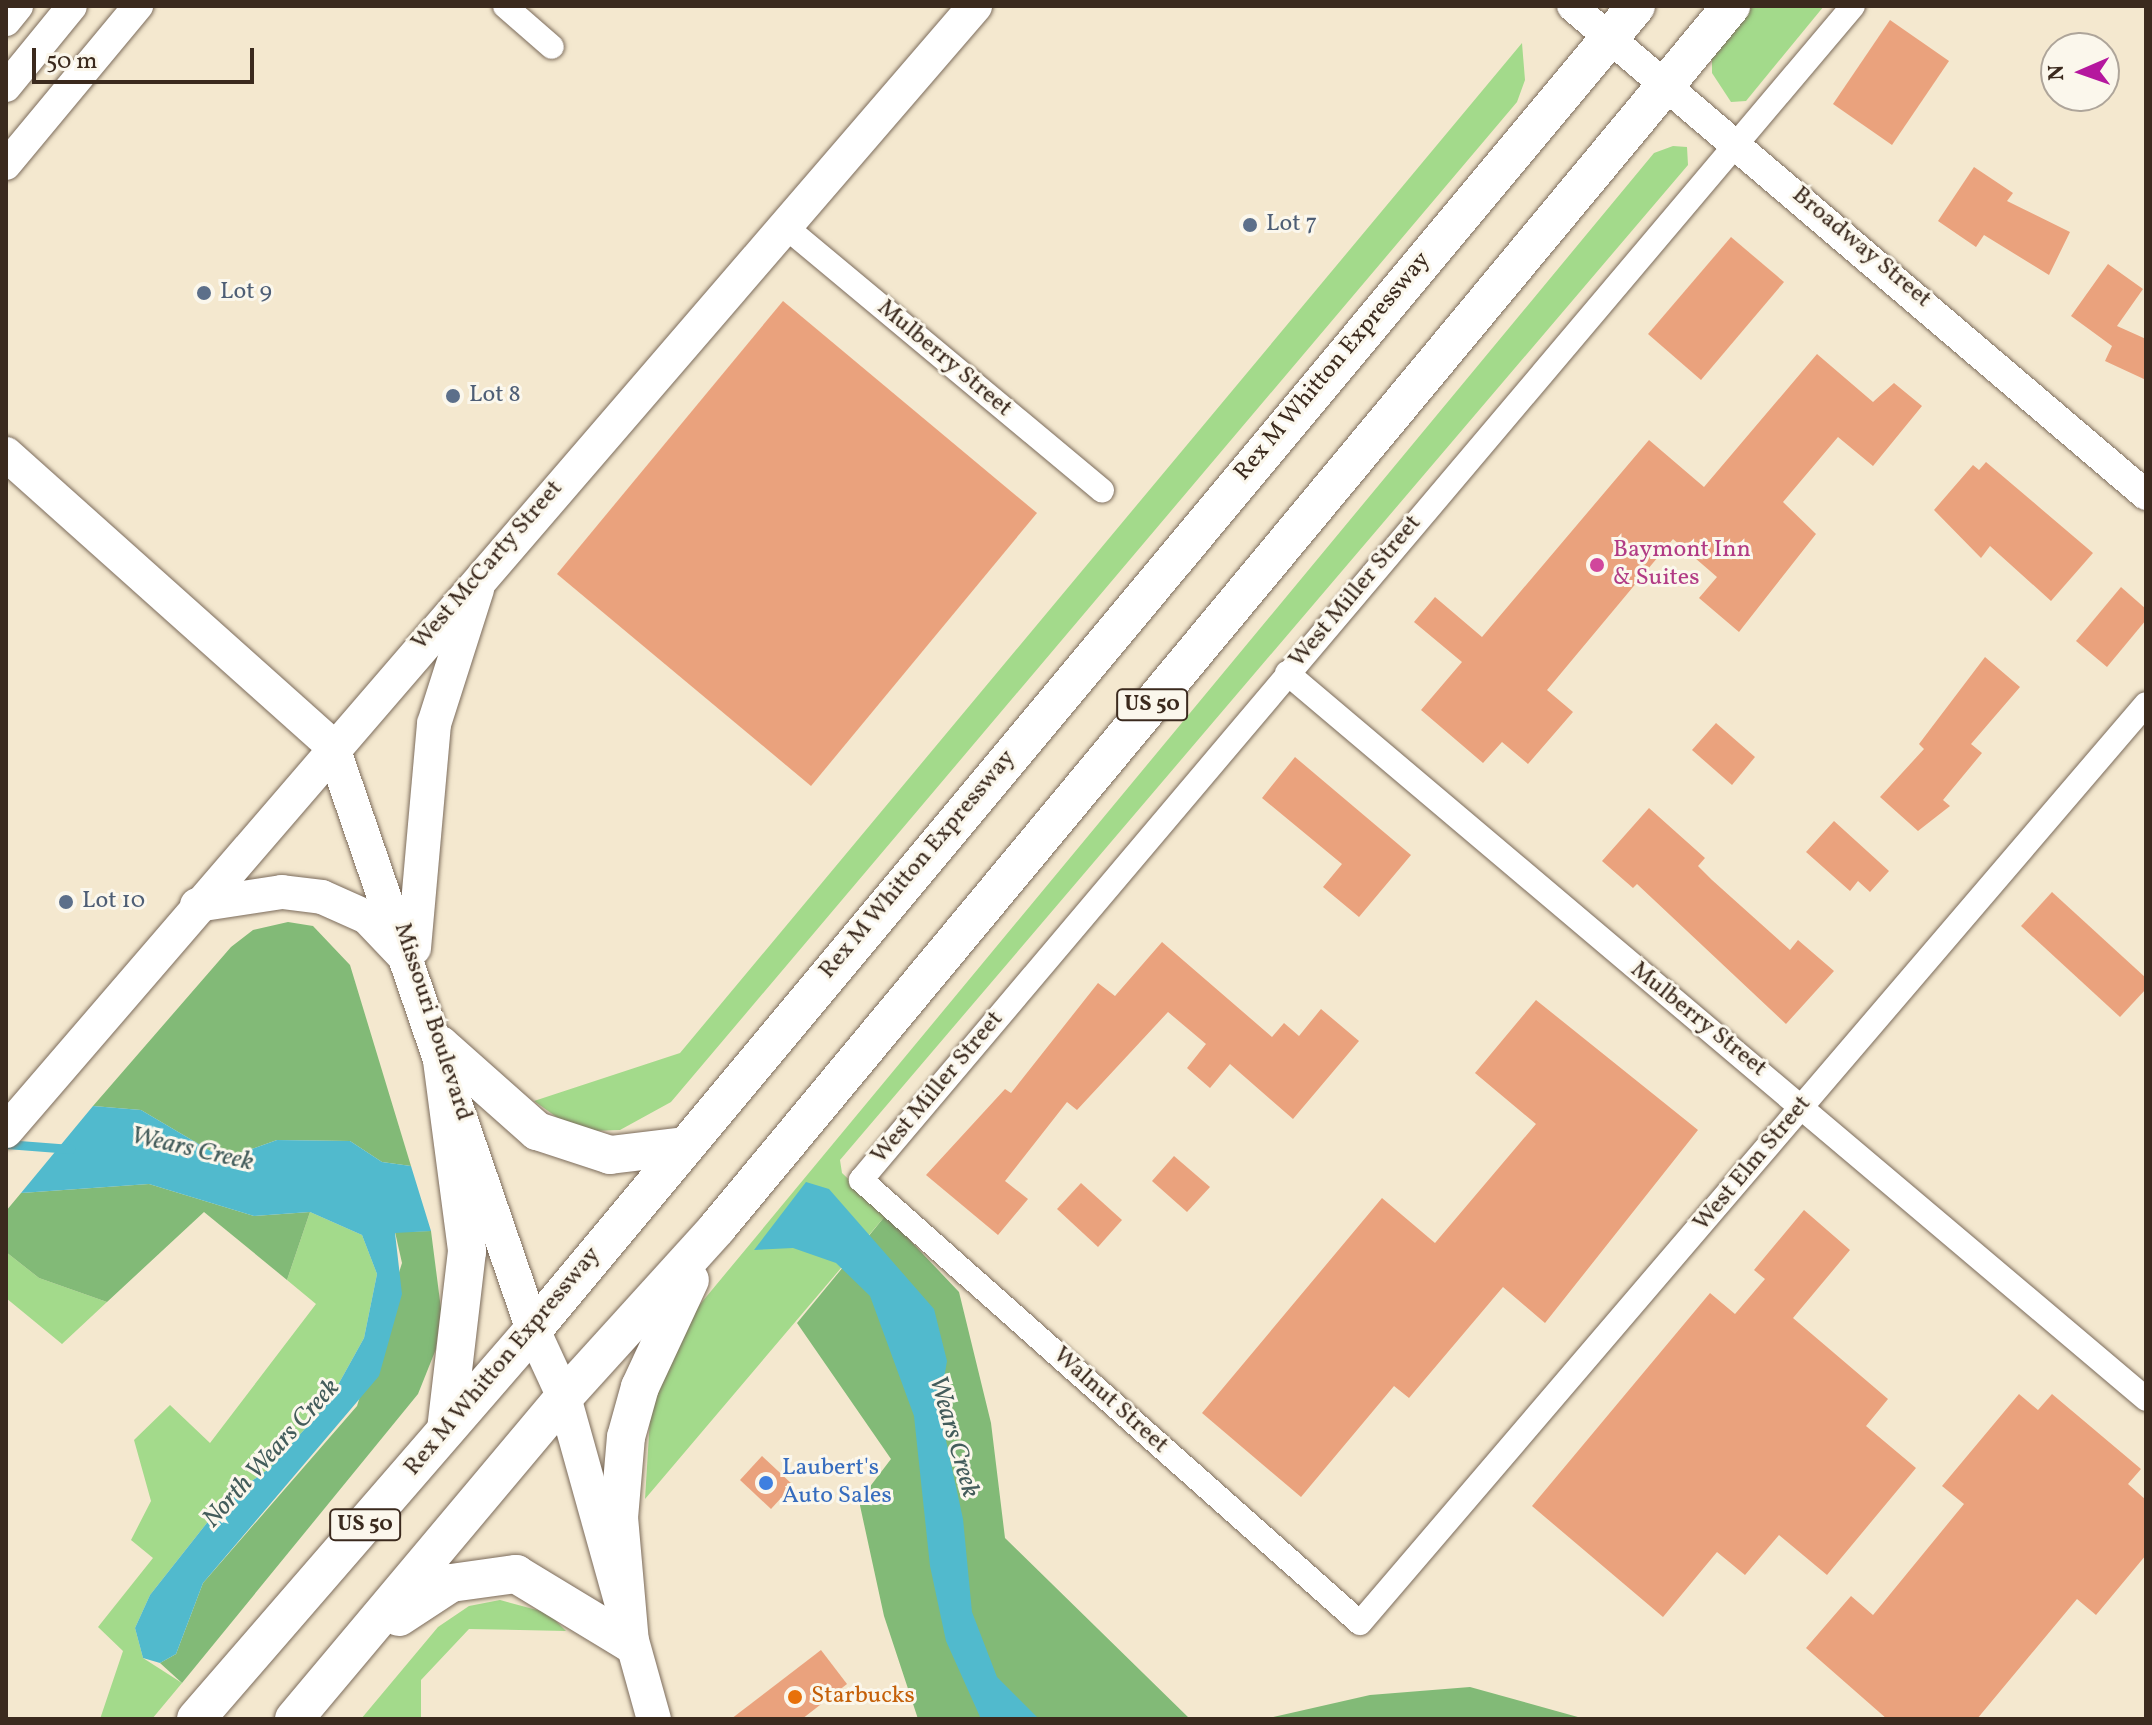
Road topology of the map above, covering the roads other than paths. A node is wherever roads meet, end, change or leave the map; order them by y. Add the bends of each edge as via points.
1 (18, 6) edge
2 (72, 6) edge
3 (138, 6) edge
4 (505, 6) edge
5 (975, 6) edge
6 (1572, 6) edge
7 (1636, 6) edge
8 (1731, 6) edge
9 (1853, 6) edge
10 (6, 21) edge
11 (1608, 37) junction
12 (552, 47) dead end
13 (1666, 84) junction
14 (6, 87) edge
15 (1737, 143) junction
16 (6, 165) edge
17 (787, 228) junction
18 (6, 454) edge
19 (1102, 490) dead end
20 (2146, 495) edge
21 (482, 574) junction
22 (1287, 673) junction
23 (2146, 704) edge
24 (332, 745) junction
25 (197, 905) junction
26 (413, 965) junction
27 (440, 1045) junction
28 (1802, 1105) junction
29 (6, 1131) edge
30 (684, 1146) junction
31 (861, 1180) joint
32 (717, 1228) junction
33 (533, 1330) junction
34 (564, 1397) junction
35 (2146, 1399) edge
36 (446, 1431) junction
37 (1360, 1623) joint
38 (370, 1636) junction
39 (630, 1643) junction
40 (196, 1719) edge
41 (294, 1719) edge
42 (654, 1719) edge

1 - 10 street
2 - 14 street
3 - 16 street
4 - 12 street
5 - 17 main road, West McCarty Street
6 - 11 street, Broadway Street
7 - 11 highway, Rex M Whitton Expressway / US 50
8 - 13 highway, US 50
9 - 15 street, West Miller Street
11 - 13 street, Broadway Street
11 - 30 highway, Rex M Whitton Expressway / US 50
13 - 15 street, Broadway Street
13 - 32 highway, US 50
15 - 20 street, Broadway Street
15 - 22 street, West Miller Street
17 - 19 street, Mulberry Street
17 - 21 main road, West McCarty Street
18 - 24 main road, Missouri Boulevard
21 - 24 main road, West McCarty Street
21 - 26 main road via 434,724
22 - 28 street, Mulberry Street
22 - 31 street, West Miller Street
23 - 28 street, West Elm Street
24 - 25 main road, West McCarty Street
24 - 26 main road, Missouri Boulevard
25 - 26 main road via 282,892 322,897 367,917
25 - 29 main road, West McCarty Street
26 - 27 main road, Missouri Boulevard
27 - 30 highway via 537,1131 610,1155
27 - 33 main road, Missouri Boulevard
27 - 36 highway via 467,1251
28 - 35 street, Mulberry Street
28 - 37 street, West Elm Street
30 - 33 highway, Rex M Whitton Expressway / US 50
31 - 37 street, Walnut Street
32 - 34 highway, US 50
32 - 39 highway via 665,1326 626,1437 619,1518
33 - 34 main road, Missouri Boulevard
33 - 36 highway, Rex M Whitton Expressway / US 50
34 - 38 highway, US 50
34 - 39 main road, Missouri Boulevard
36 - 40 highway, Rex M Whitton Expressway / US 50
38 - 39 highway via 451,1583 516,1574
38 - 41 highway, US 50
39 - 42 main road, Missouri Boulevard

